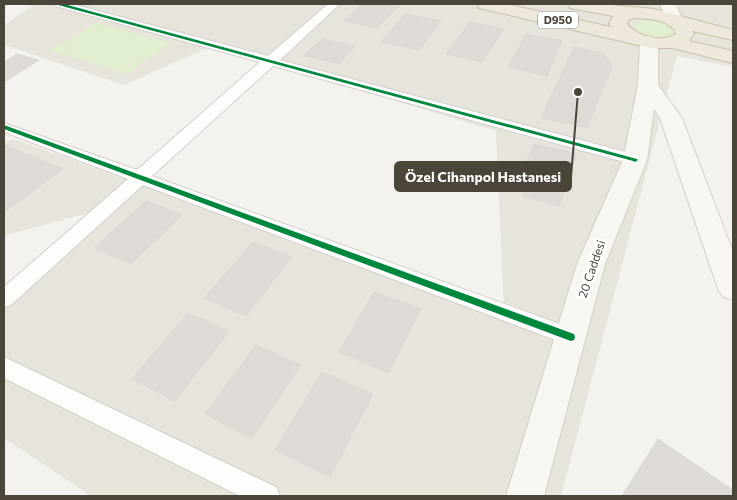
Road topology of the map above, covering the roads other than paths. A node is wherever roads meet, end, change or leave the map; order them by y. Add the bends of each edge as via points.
1 (60, 4) edge
2 (334, 4) edge
3 (486, 4) edge
4 (576, 4) edge
5 (668, 4) edge
6 (635, 9) edge
7 (674, 21) junction
8 (733, 34) edge
9 (650, 40) junction
10 (733, 58) edge
11 (270, 61) junction
12 (648, 85) junction
13 (4, 127) edge
14 (635, 160) junction
15 (138, 178) junction
16 (733, 289) edge
17 (4, 299) edge
18 (571, 337) junction
19 (4, 367) edge
20 (267, 496) edge
21 (526, 496) edge

1 - 11 street
2 - 11 street
3 - 9 highway, D950
4 - 6 highway, D950
5 - 7 street
6 - 7 highway
6 - 9 highway via 621,17 618,24 624,33
7 - 8 highway
7 - 9 highway via 684,29 685,34 678,40
9 - 10 highway, D950
9 - 12 street, 20 Caddesi
11 - 14 street
11 - 15 street
12 - 14 street, 20 Caddesi
12 - 16 street via 671,118
13 - 15 street
14 - 18 street, 20 Caddesi via 591,264
15 - 17 street
15 - 18 street
18 - 21 street, 20 Caddesi
19 - 20 street

